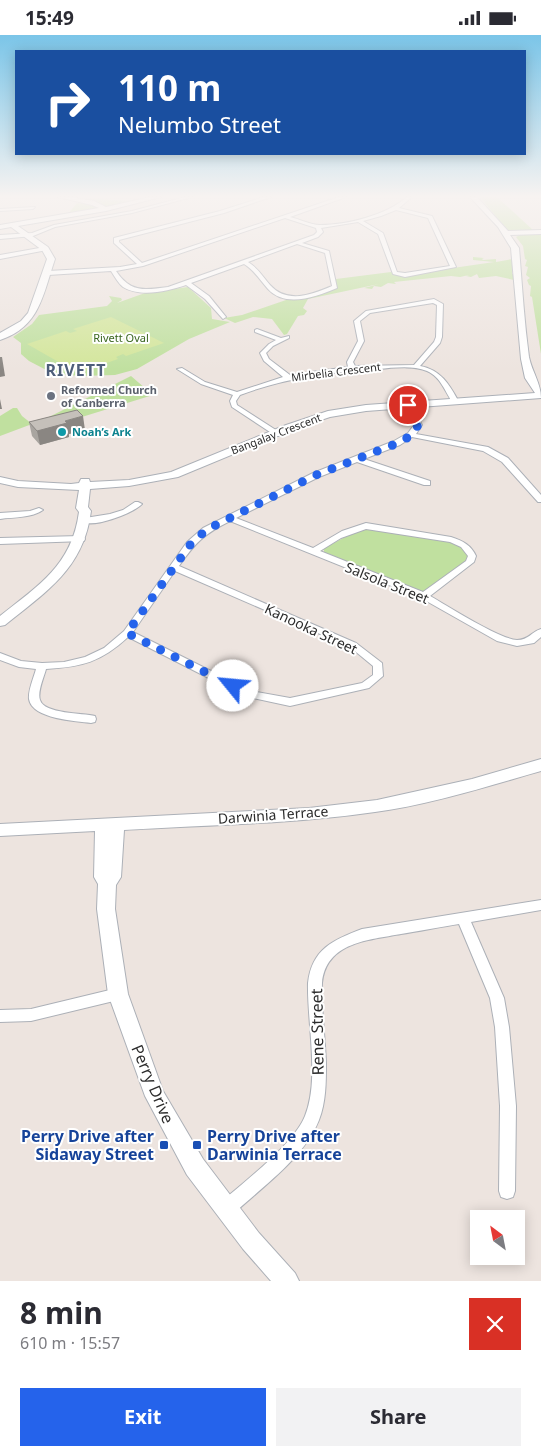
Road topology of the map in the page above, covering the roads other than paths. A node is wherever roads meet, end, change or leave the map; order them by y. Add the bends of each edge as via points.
1 (49, 255) edge
2 (130, 255) edge
3 (171, 255) edge
4 (263, 255) edge
5 (328, 255) edge
6 (388, 255) edge
7 (448, 255) edge
8 (516, 255) edge
9 (244, 262) junction
10 (141, 265) junction
11 (113, 269) junction
12 (48, 272) junction
13 (186, 283) junction
14 (223, 317) dead end
15 (257, 331) dead end
16 (0, 337) edge
17 (415, 367) junction
18 (352, 368) junction
19 (180, 369) dead end
20 (288, 377) junction
21 (237, 394) junction
22 (541, 396) edge
23 (455, 402) junction
24 (408, 405) junction
25 (276, 433) junction
26 (412, 435) junction
27 (357, 459) junction
28 (0, 475) edge
29 (0, 480) edge
30 (427, 483) dead end
31 (88, 484) junction
32 (541, 500) edge
33 (138, 504) dead end
34 (39, 510) dead end
35 (0, 516) edge
36 (85, 516) junction
37 (229, 517) junction
38 (81, 539) junction
39 (0, 541) edge
40 (313, 552) junction
41 (175, 568) junction
42 (424, 596) junction
43 (0, 622) edge
44 (541, 632) edge
45 (127, 633) junction
46 (0, 656) edge
47 (42, 666) junction
48 (91, 719) dead end
49 (541, 765) edge
50 (110, 825) junction
51 (0, 830) edge
52 (541, 905) edge
53 (463, 918) junction
54 (118, 994) junction
55 (0, 1016) edge
56 (507, 1191) dead end
57 (226, 1209) junction
58 (287, 1281) edge

1 - 12 street via 52,259
2 - 10 street
3 - 10 street
4 - 9 street
5 - 9 street via 335,287 285,299
6 - 7 street via 395,273 406,275 453,267
8 - 22 street via 525,359 530,378
9 - 13 street
10 - 11 street
11 - 12 street
11 - 13 street via 122,284 134,289 157,290
12 - 16 street via 32,314 24,323
13 - 14 street via 214,305
15 - 20 street via 284,339 263,353 266,360
17 - 18 street, Mirbelia Crescent
17 - 18 street via 439,337 440,304 434,301 362,315 357,321 361,341 350,362
17 - 23 street, Mirbelia Crescent via 439,376
18 - 20 street, Mirbelia Crescent
19 - 21 street via 203,383
20 - 21 street, Mirbelia Crescent
21 - 25 street via 234,406
22 - 23 street, Bangalay Crescent
23 - 24 street, Bangalay Crescent
24 - 25 street, Bangalay Crescent via 328,414
24 - 26 street via 418,425
25 - 31 street, Bangalay Crescent via 174,475 129,483
26 - 27 street
26 - 32 street via 485,449 505,459
27 - 30 street
27 - 37 street
28 - 31 street, Bangalay Crescent
29 - 31 street, Bangalay Crescent via 31,485
31 - 36 street via 89,508
33 - 36 street via 116,516
34 - 35 street
36 - 38 street
37 - 40 street, Salsola Street
37 - 41 street via 196,539
38 - 39 street
38 - 43 street via 54,578
40 - 42 street, Salsola Street
40 - 42 street via 366,526 452,540 470,550 470,562
41 - 45 street
41 - 45 street, Kanooka Street via 353,645 378,665 378,676 365,686 290,702 248,694
42 - 44 street, Salsola Street via 500,639 516,643 531,641
45 - 47 street via 108,650 88,660
46 - 47 street via 19,664
47 - 48 street via 34,698 37,705 54,713
49 - 50 street, Darwinia Terrace via 472,785 377,806 309,814
50 - 51 street, Darwinia Terrace
50 - 54 street, Perry Drive via 103,877 107,883 106,909
52 - 53 street, Rene Street
53 - 56 street via 497,997 502,1027 508,1107
53 - 57 street, Rene Street via 362,935 341,942 329,952 318,967 315,991 318,1089 311,1119 295,1145
54 - 55 street via 32,1015
54 - 57 street, Perry Drive via 155,1096 195,1167
57 - 58 street, Perry Drive

